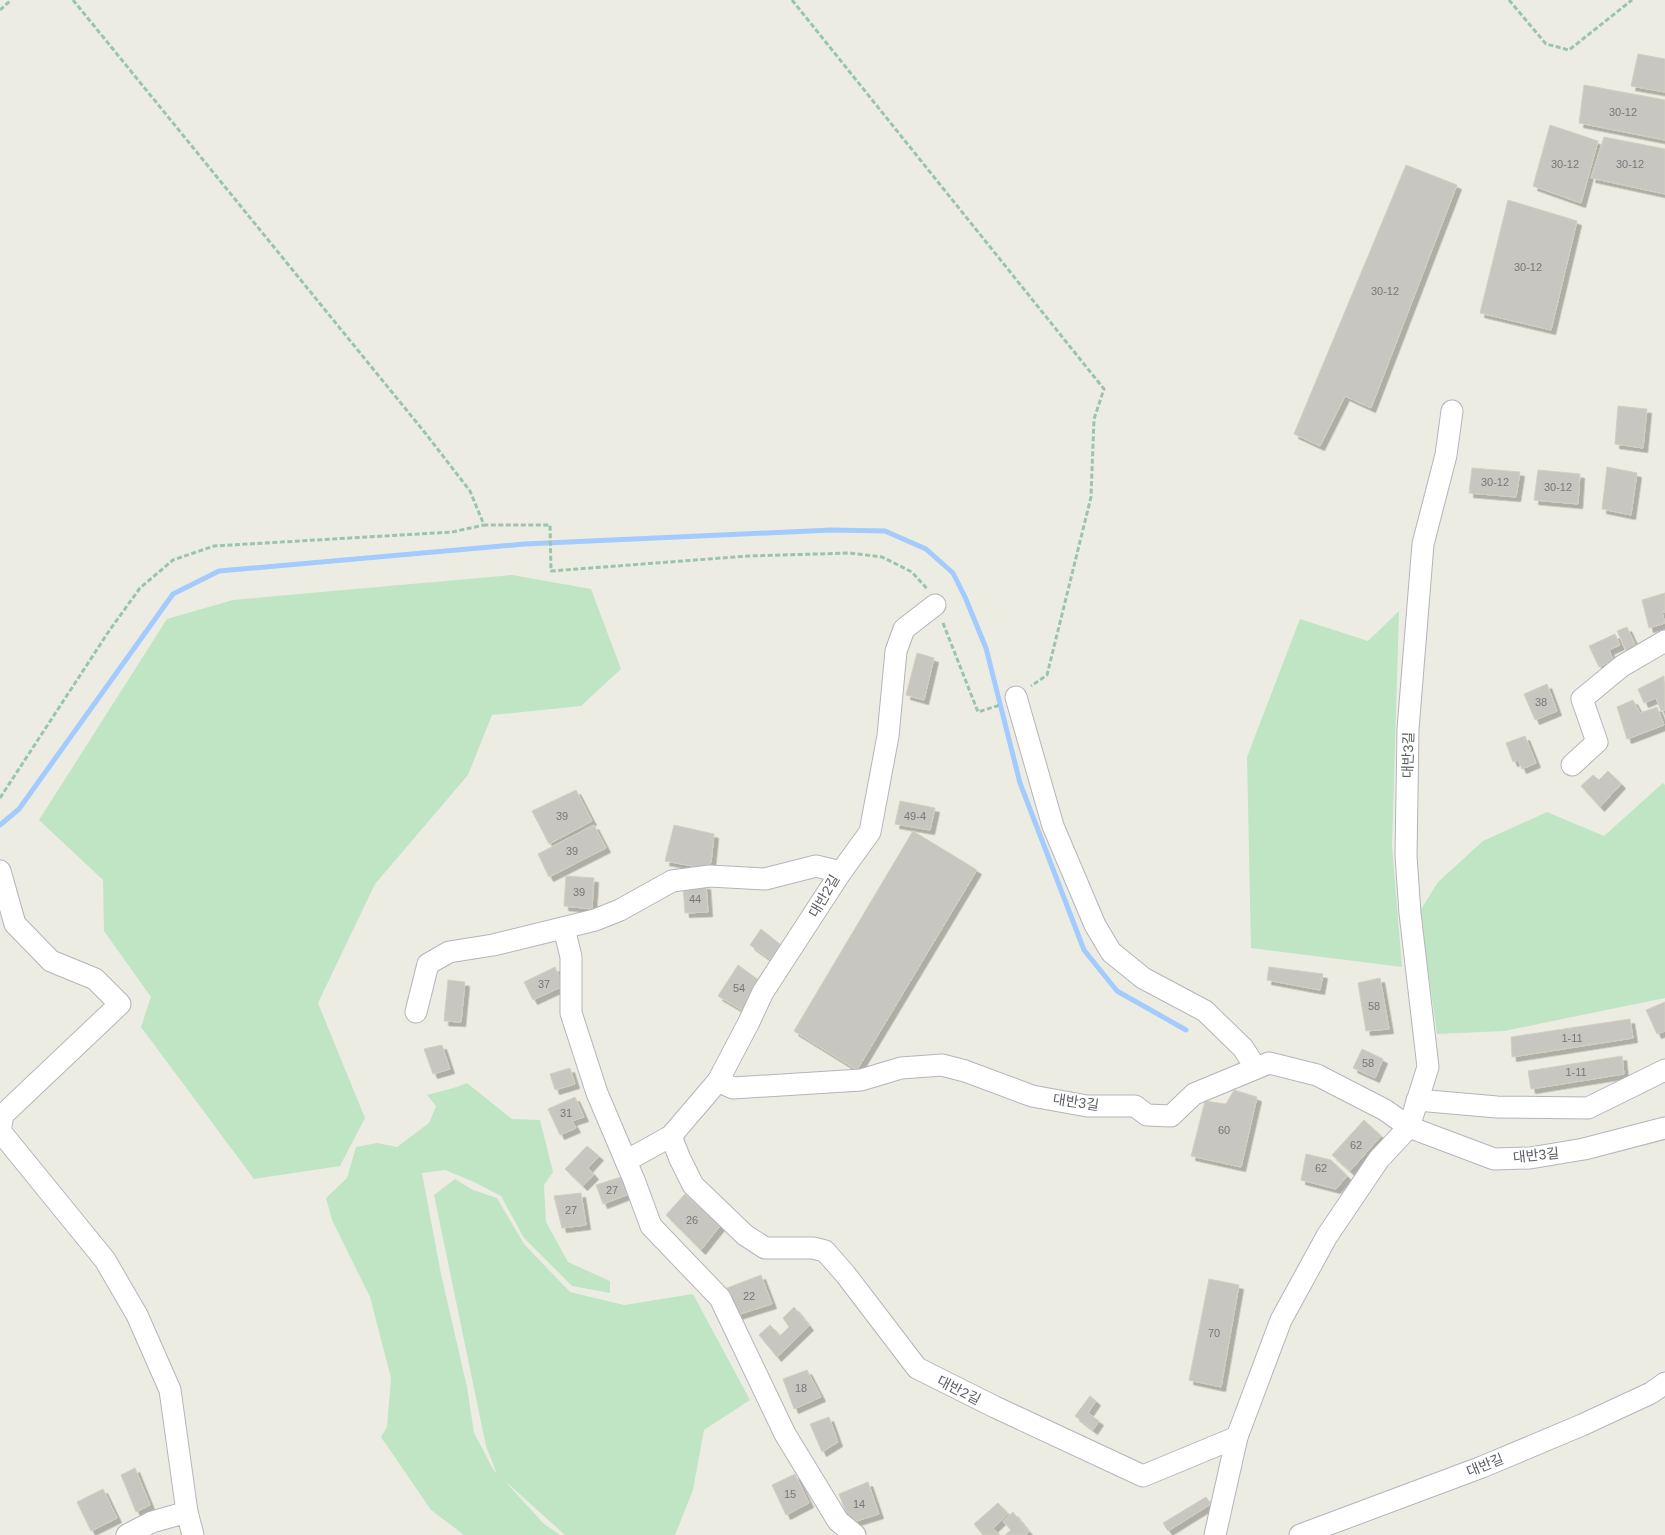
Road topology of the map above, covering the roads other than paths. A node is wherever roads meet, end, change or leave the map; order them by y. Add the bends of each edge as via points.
1 (1452, 411) dead end
2 (935, 605) road end
3 (1665, 641) edge
4 (1016, 697) road end
5 (1572, 765) dead end
6 (1, 872) edge
7 (841, 872) junction
8 (564, 928) junction
9 (416, 1012) dead end
10 (1256, 1068) junction
11 (1665, 1070) edge
12 (718, 1081) junction
13 (1417, 1100) junction
14 (1409, 1127) junction
15 (1665, 1128) edge
16 (672, 1136) junction
17 (626, 1161) junction
18 (1665, 1383) edge
19 (1237, 1437) junction
20 (187, 1512) junction
21 (127, 1535) edge
22 (193, 1535) edge
23 (855, 1535) edge
24 (1215, 1535) edge
25 (1300, 1535) edge

1 - 13 street, 대반3길 via 1446,455 1423,544 1408,728 1406,856 1428,1067
2 - 7 street via 904,629 896,651 888,736 870,832
3 - 5 street via 1622,666 1582,699 1597,742
4 - 10 street via 1053,826 1095,925 1111,952 1143,978 1204,1011 1244,1048
6 - 20 street via 15,924 51,961 95,979 120,1004 3,1115 0,1131 105,1260 137,1315 170,1390
7 - 8 street, 대반2길 via 816,866 765,879 710,876 672,881 620,910
7 - 12 street, 대반2길 via 763,992
8 - 9 street, 대반2길 via 449,952 428,964
8 - 17 street via 571,957 571,1013 597,1093
10 - 12 street, 대반3길 via 1194,1094 1171,1116 1146,1115 1135,1106 1087,1106 1032,1096 942,1065 901,1068 861,1080 733,1088
10 - 14 street, 대반3길 via 1269,1063 1317,1075 1385,1110
11 - 13 street via 1588,1108 1497,1107
12 - 16 street, 대반2길
13 - 14 street, 대반3길
14 - 15 street, 대반3길 via 1494,1159 1530,1158 1575,1151
14 - 19 street, 대반3길 via 1379,1159 1327,1236 1281,1320
16 - 17 street, 대반2길
16 - 19 street, 대반2길 via 693,1185 744,1235 765,1248 825,1251 917,1368 1143,1476
17 - 23 street via 651,1226 720,1298 785,1434 838,1522
18 - 25 street, 대반길 via 1651,1393 1591,1421 1482,1467
19 - 24 street
20 - 21 street via 152,1522
20 - 22 street

